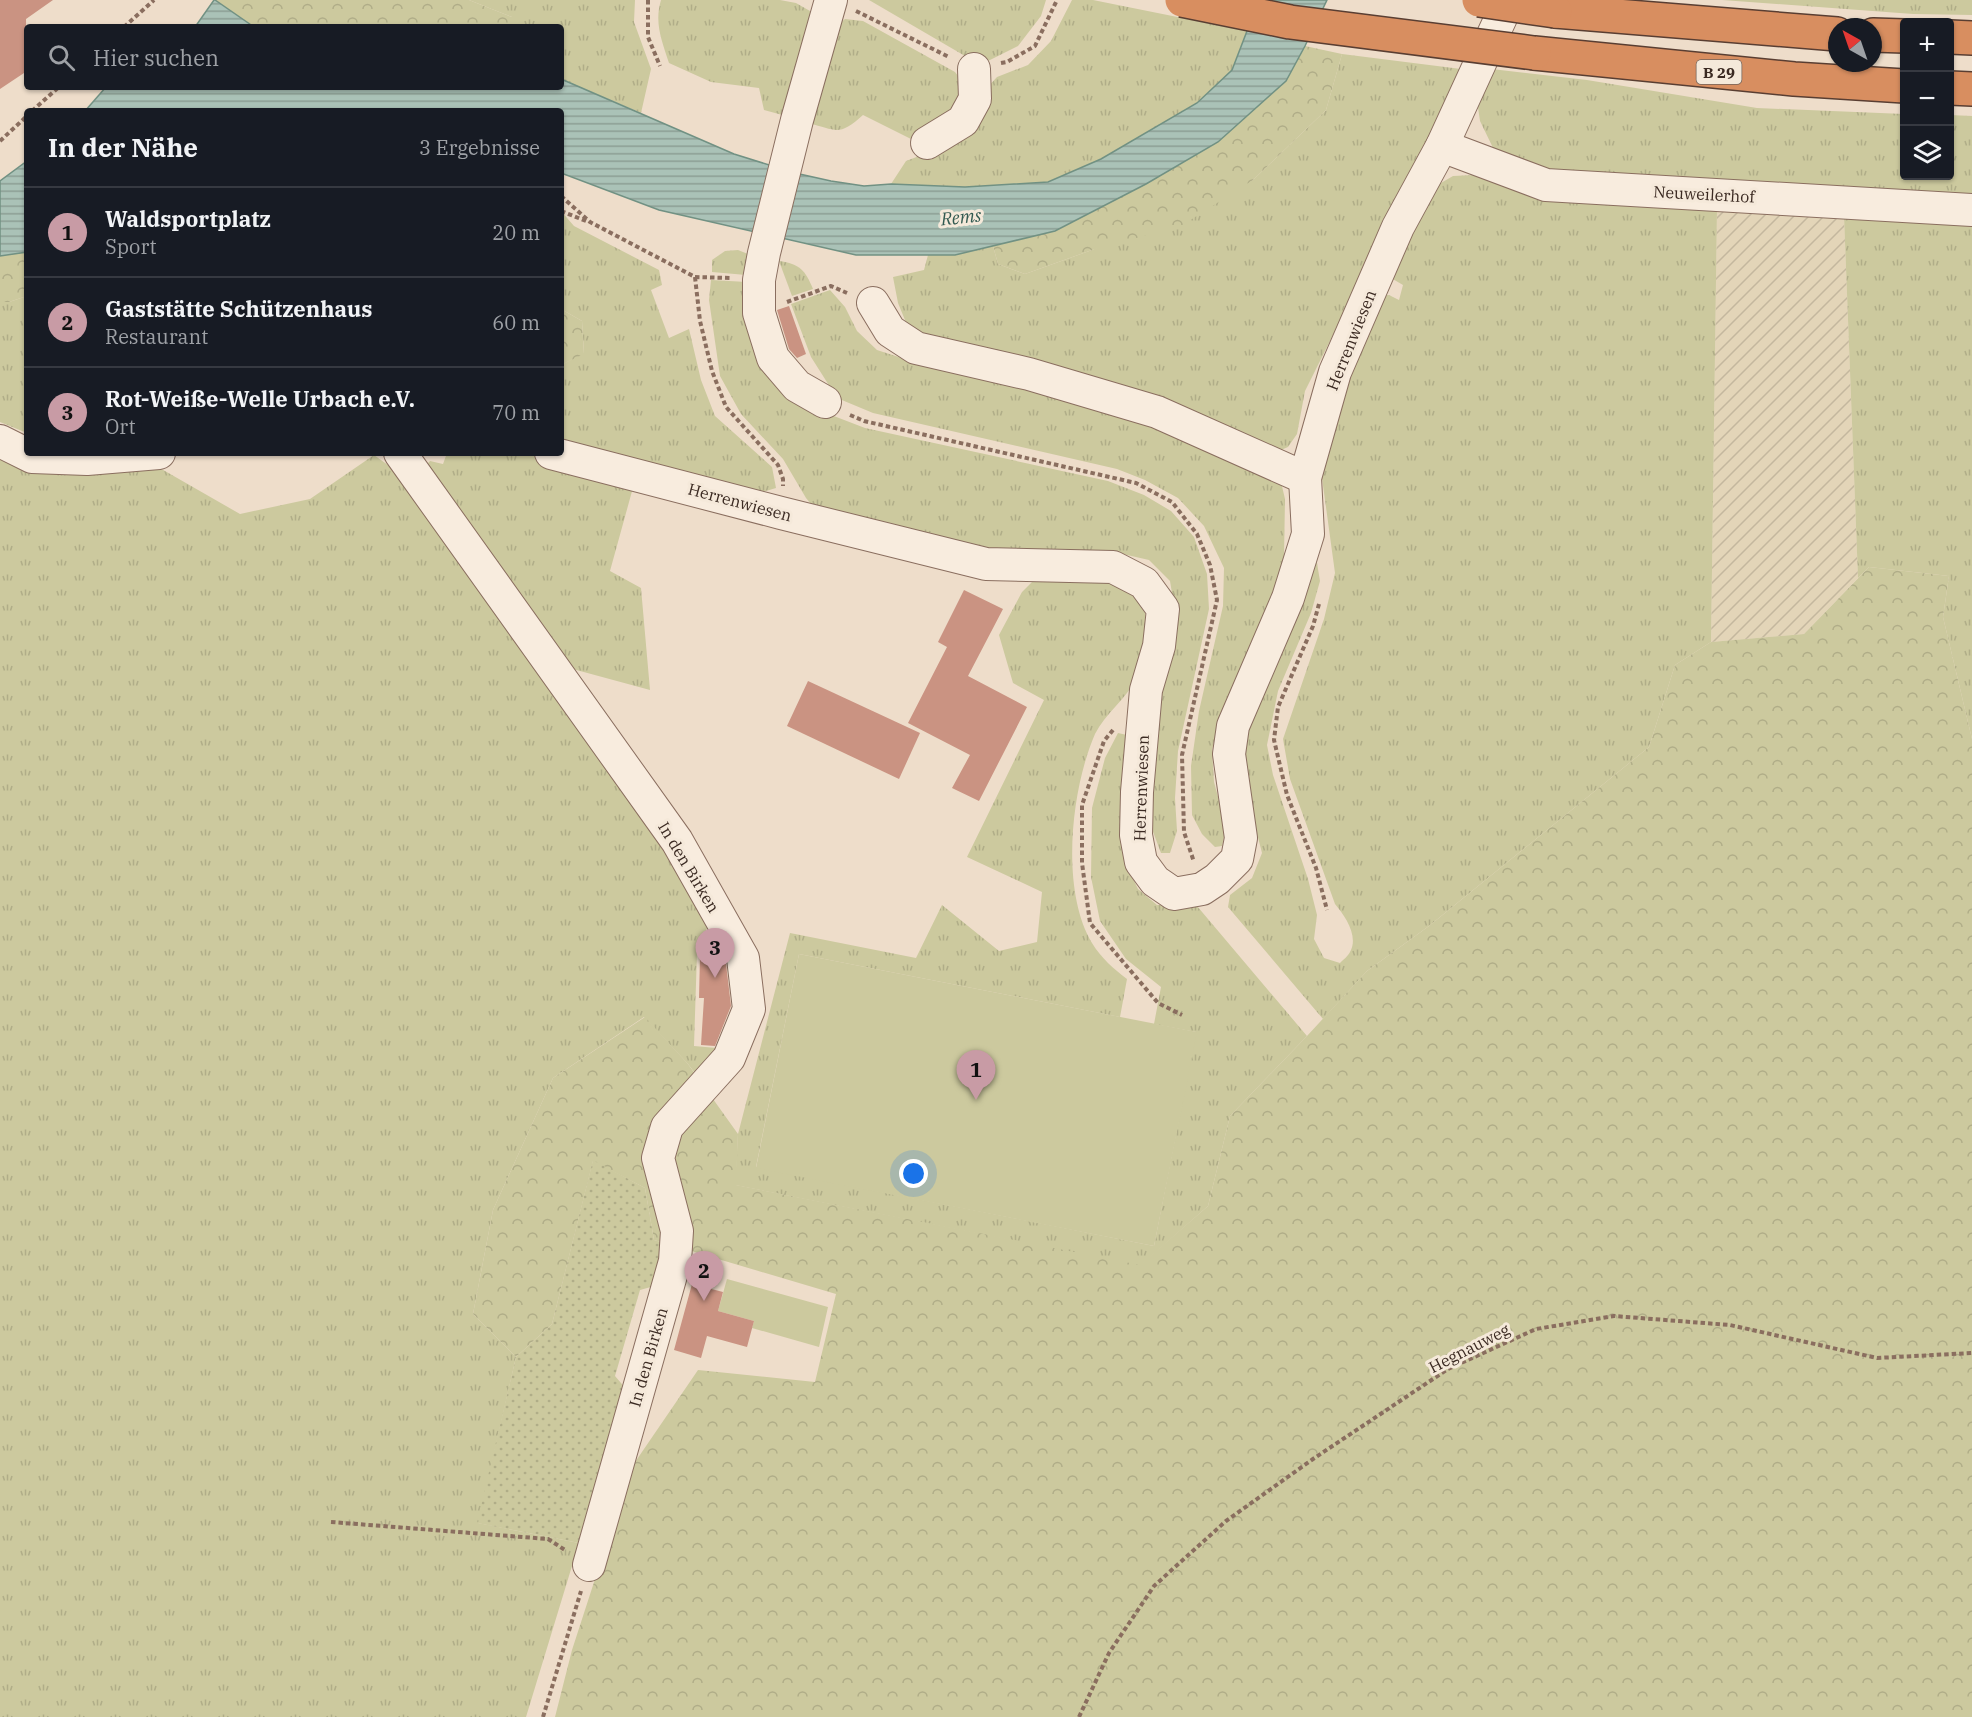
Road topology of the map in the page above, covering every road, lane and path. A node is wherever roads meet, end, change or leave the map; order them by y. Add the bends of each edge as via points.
1 (154, 0) edge
2 (648, 0) edge
3 (1057, 0) edge
4 (1182, 0) edge
5 (1479, 0) edge
6 (1509, 0) edge
7 (842, 5) edge
8 (127, 24) edge
9 (1828, 33) edge
10 (1882, 35) edge
11 (1900, 36) edge
12 (1954, 37) edge
13 (1972, 38) edge
14 (660, 66) dead end
15 (974, 69) junction
16 (1900, 86) edge
17 (56, 90) edge
18 (35, 108) edge
19 (24, 119) edge
20 (0, 141) edge
21 (927, 143) dead end
22 (1442, 146) junction
23 (564, 199) edge
24 (1972, 210) edge
25 (564, 212) edge
26 (590, 222) junction
27 (762, 266) junction
28 (695, 277) junction
29 (873, 303) joint
30 (759, 313) junction
31 (825, 402) dead end
32 (0, 441) edge
33 (24, 453) edge
34 (30, 456) edge
35 (123, 456) edge
36 (402, 456) edge
37 (562, 456) edge
38 (1305, 478) junction
39 (781, 513) junction
40 (1321, 596) dead end
41 (1327, 910) dead end
42 (1972, 1353) edge
43 (332, 1522) dead end
44 (589, 1565) junction
45 (543, 1717) edge
46 (1079, 1717) edge

1 - 8 path
2 - 14 path via 648,37
3 - 15 path via 1035,46 1007,62
4 - 16 highway, B 29, bridge via 1290,22 1534,53
5 - 9 highway, bridge
6 - 22 street, Herrenwiesen
7 - 15 path
7 - 27 street via 797,120
10 - 11 highway
12 - 13 highway
15 - 21 street via 975,99 963,121
17 - 18 path
19 - 20 path
22 - 24 street, Neuweilerhof via 1546,185
22 - 38 street, Herrenwiesen via 1398,227 1335,372
23 - 26 path
25 - 26 path
26 - 28 path
27 - 28 path
27 - 30 street
28 - 39 path via 712,371 726,407 778,465 783,479
29 - 30 path via 831,286
29 - 38 street via 890,331 916,348 1029,374 1157,412
30 - 31 street via 774,358 797,386
32 - 33 street
34 - 35 street
36 - 44 street, In den Birken via 677,841 743,958 749,1009 729,1058 667,1127 658,1158 677,1231 675,1261
37 - 39 street, Herrenwiesen
38 - 39 street, Herrenwiesen via 1308,534 1288,598 1233,726 1229,754 1240,838 1237,859 1202,889 1174,894 1155,881 1141,862 1136,835 1146,690 1159,646 1163,609 1144,583 1113,567 986,564
40 - 41 path via 1313,626 1278,706 1274,740 1287,795 1316,868
42 - 46 path, Hegnauweg via 1877,1358 1730,1325 1614,1316 1536,1329 1448,1369 1226,1521 1154,1586 1109,1653
43 - 44 path via 548,1539
44 - 45 path

